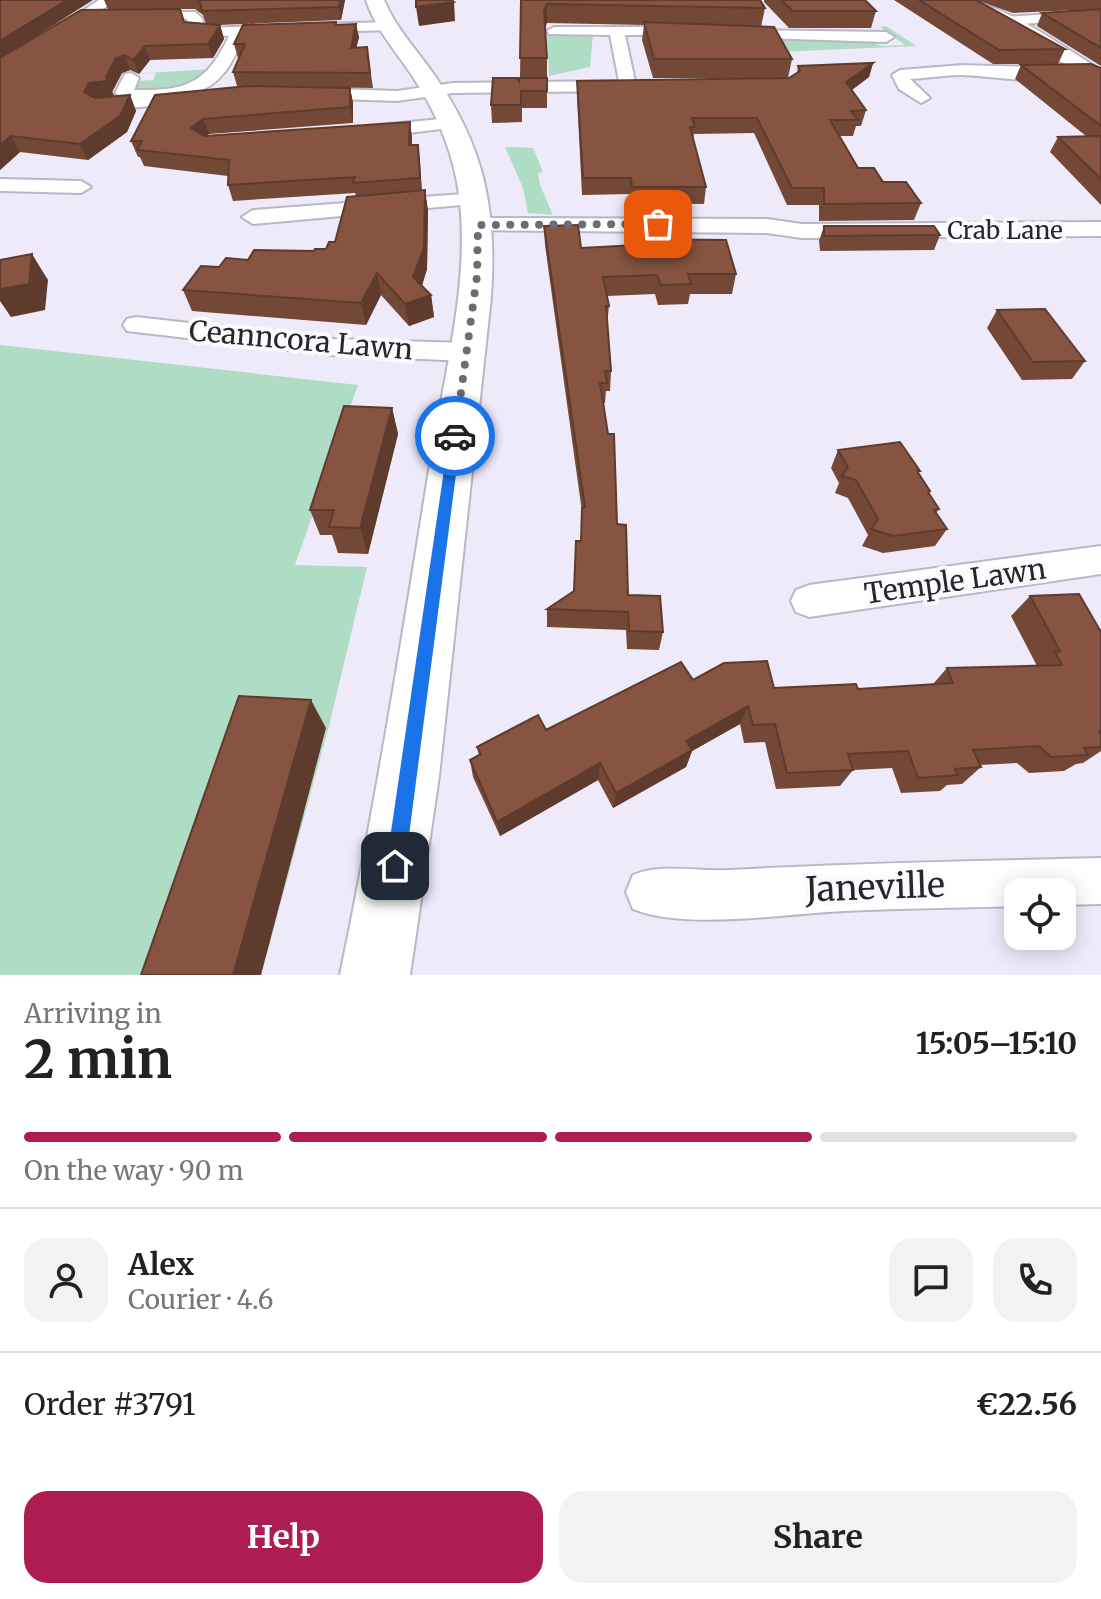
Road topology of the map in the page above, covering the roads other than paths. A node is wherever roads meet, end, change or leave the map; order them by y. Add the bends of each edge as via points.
1 (108, 0) edge
2 (375, 0) edge
3 (964, 0) edge
4 (1067, 0) edge
5 (1095, 15) edge
6 (83, 17) junction
7 (1005, 21) junction
8 (68, 26) edge
9 (387, 26) junction
10 (239, 31) junction
11 (554, 31) dead end
12 (617, 31) junction
13 (886, 37) dead end
14 (1094, 75) edge
15 (131, 78) dead end
16 (434, 91) junction
17 (291, 93) edge
18 (221, 96) edge
19 (921, 98) dead end
20 (102, 105) edge
21 (451, 123) junction
22 (344, 133) edge
23 (0, 185) edge
24 (81, 187) dead end
25 (477, 212) junction
26 (253, 217) dead end
27 (1101, 229) edge
28 (136, 325) dead end
29 (466, 352) junction
30 (1101, 560) edge
31 (809, 601) dead end
32 (1101, 881) edge
33 (650, 892) dead end
34 (375, 975) edge

1 - 6 street
2 - 9 main road
3 - 7 street
4 - 5 street
5 - 7 street
6 - 8 street
6 - 10 street via 185,15 195,18 198,31
7 - 14 street
9 - 10 street
9 - 16 main road
10 - 15 street via 222,67 199,88 127,95 124,89
11 - 12 street
12 - 13 street
12 - 16 street via 636,86
14 - 19 street via 963,70 900,75
16 - 17 street via 393,96
16 - 21 main road
18 - 20 street
21 - 22 street
21 - 25 main road via 467,158
23 - 24 street
25 - 26 street, Crab Lane
25 - 27 street, Crab Lane via 802,231
25 - 29 main road via 477,276
28 - 29 street, Ceanncora Lawn via 332,347
29 - 34 main road via 410,776
30 - 31 street, Temple Lawn
32 - 33 street, Janeville via 701,895

